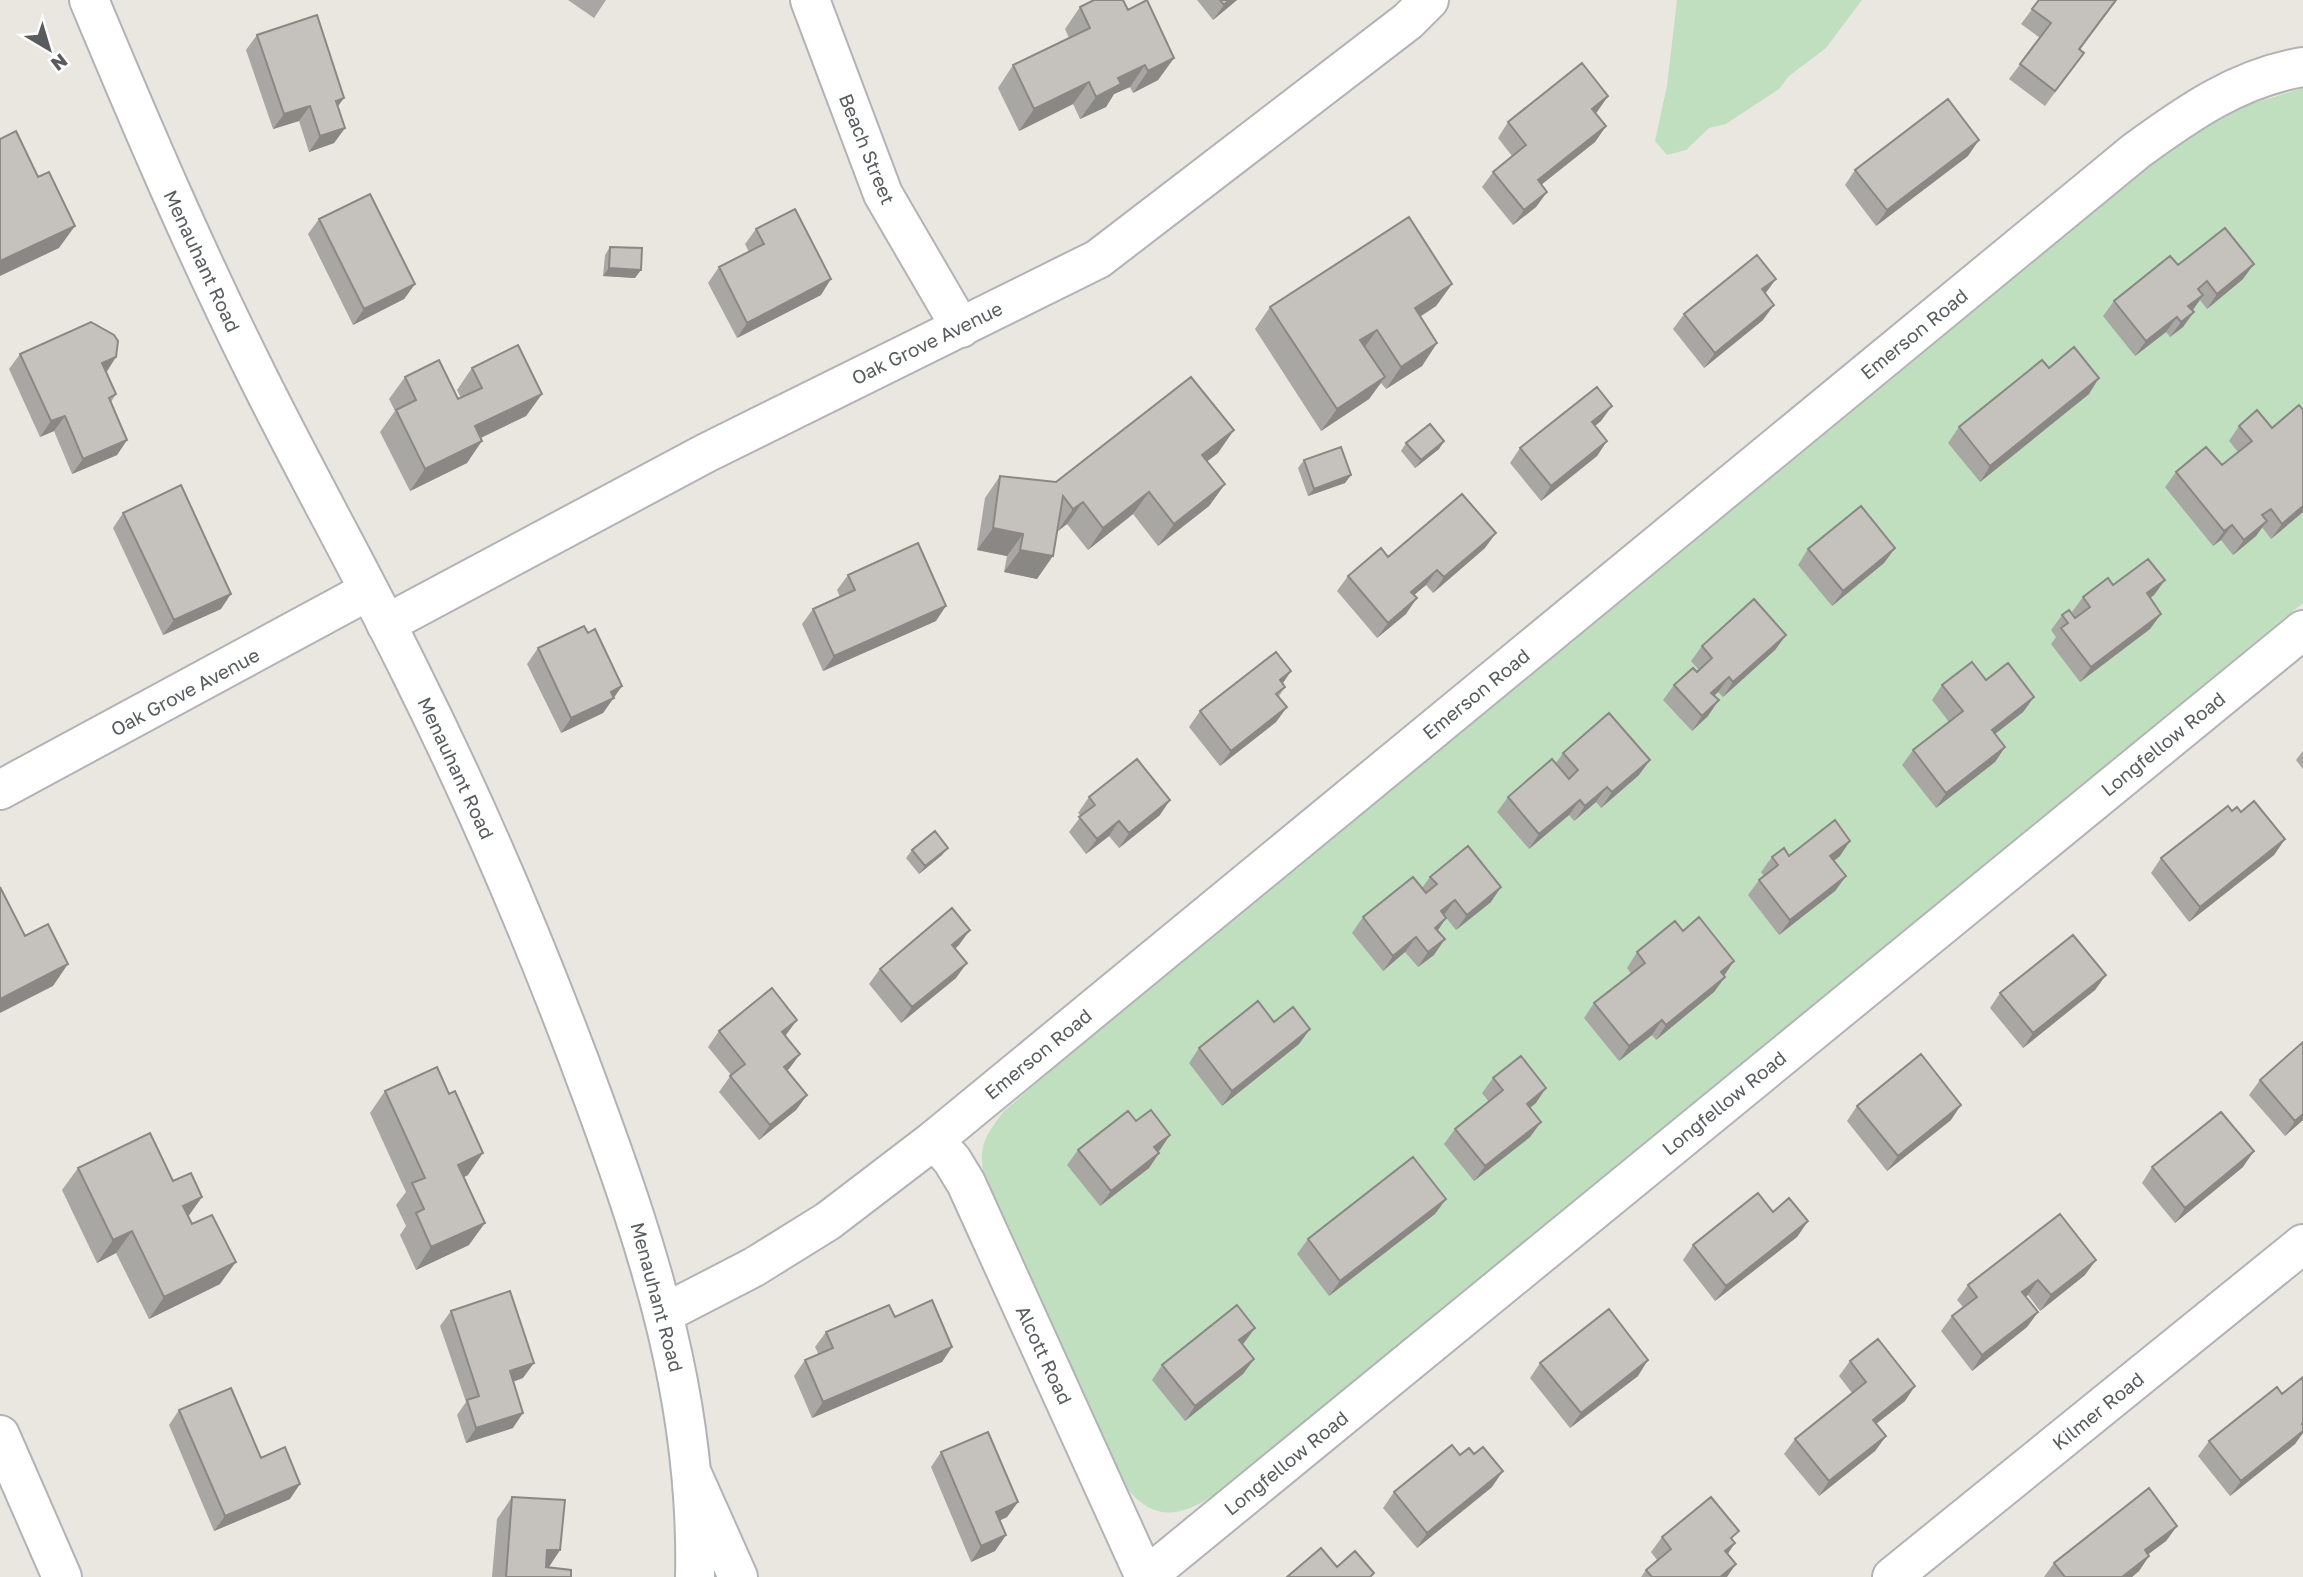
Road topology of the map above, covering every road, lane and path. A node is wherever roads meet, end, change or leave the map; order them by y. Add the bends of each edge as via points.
1 (89, 0) edge
2 (810, 0) edge
3 (1429, 0) edge
4 (2293, 69) edge
5 (961, 328) junction
6 (377, 608) junction
7 (2303, 630) edge
8 (0, 790) edge
9 (934, 1140) junction
10 (2303, 1244) edge
11 (665, 1313) junction
12 (0, 1435) edge
13 (690, 1471) junction
14 (62, 1577) edge
15 (695, 1577) edge
16 (738, 1577) edge
17 (1146, 1577) edge
18 (1892, 1577) edge

1 - 6 street, Menauhant Road via 175,205
2 - 5 street, Beach Street via 883,194
3 - 5 street, Oak Grove Avenue via 1408,22 1098,259
4 - 9 street, Emerson Road via 2245,82 2196,107 2136,151
5 - 6 street, Oak Grove Avenue
6 - 8 street, Oak Grove Avenue
6 - 11 street, Menauhant Road via 515,895 633,1205
7 - 17 street, Longfellow Road
9 - 11 street, Emerson Road via 828,1221 754,1267
9 - 17 street, Alcott Road via 965,1183
10 - 18 street, Kilmer Road
11 - 13 street, Menauhant Road via 676,1357
12 - 14 street
13 - 15 street, Menauhant Road
13 - 16 street

